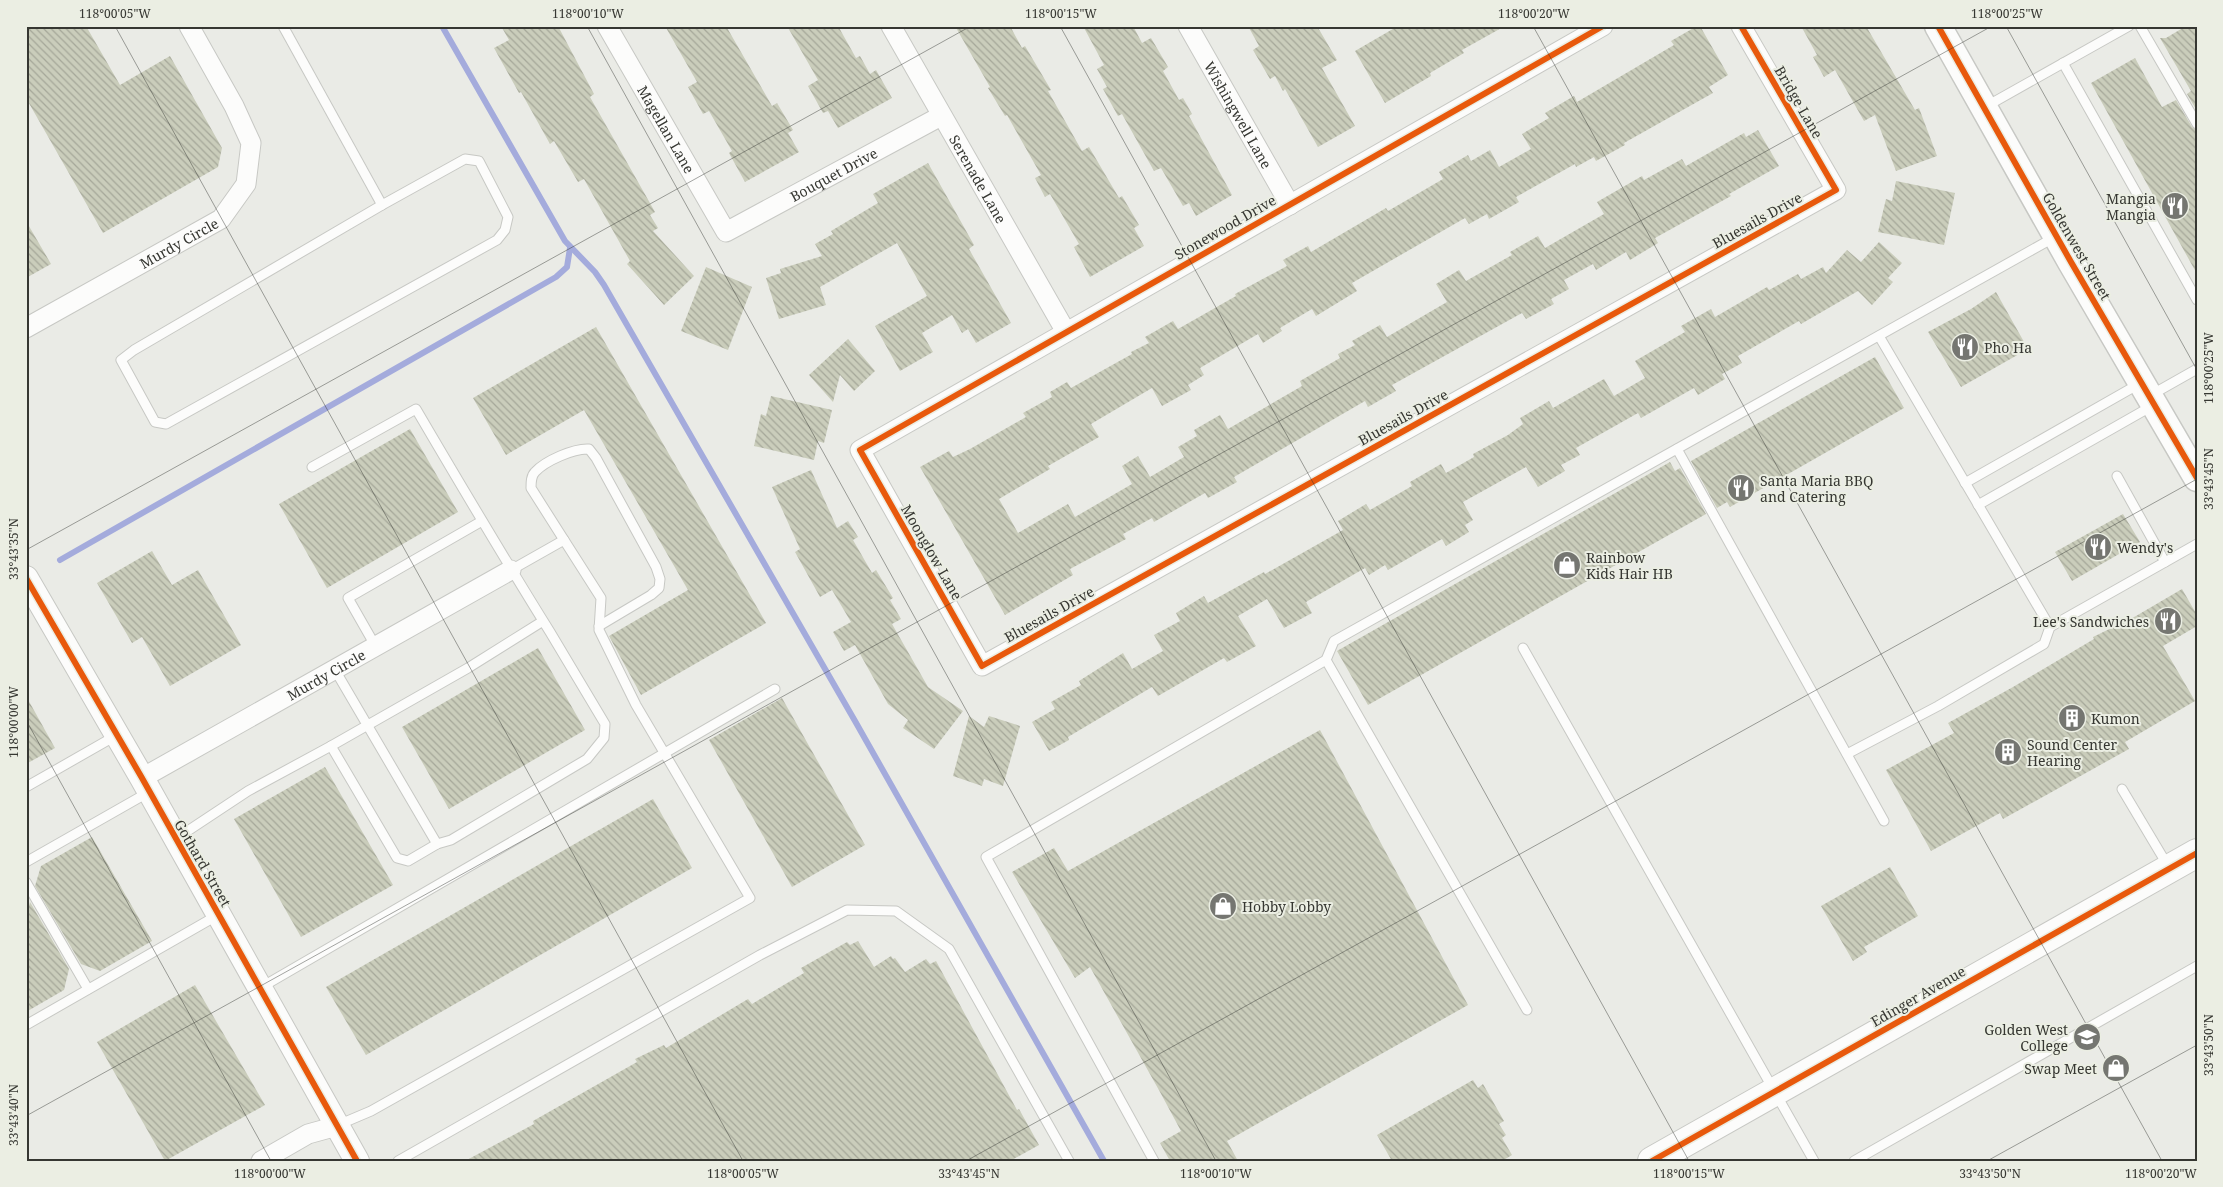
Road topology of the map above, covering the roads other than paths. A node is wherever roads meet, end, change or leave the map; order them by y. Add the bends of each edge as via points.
1 (189, 26) edge
2 (283, 26) edge
3 (607, 26) edge
4 (890, 26) edge
5 (1188, 26) edge
6 (1603, 26) edge
7 (1740, 26) edge
8 (1938, 26) edge
9 (2129, 26) edge
10 (2140, 26) edge
11 (2063, 63) junction
12 (1983, 108) junction
13 (941, 116) junction
14 (2197, 124) edge
15 (1836, 190) joint
16 (382, 205) junction
17 (1290, 205) junction
18 (726, 232) joint
19 (2056, 236) junction
20 (2197, 300) edge
21 (26, 328) edge
22 (1066, 332) junction
23 (1879, 336) junction
24 (2197, 369) edge
25 (2148, 394) junction
26 (1677, 449) junction
27 (860, 450) joint
28 (312, 467) dead end
29 (2116, 476) dead end
30 (2197, 478) edge
31 (1965, 483) junction
32 (1978, 505) junction
33 (482, 521) junction
34 (564, 540) junction
35 (2197, 544) edge
36 (2165, 562) junction
37 (511, 570) junction
38 (26, 578) edge
39 (543, 622) junction
40 (599, 626) junction
41 (2050, 627) junction
42 (376, 647) junction
43 (1523, 648) dead end
44 (1326, 660) junction
45 (982, 666) joint
46 (335, 670) junction
47 (775, 689) dead end
48 (368, 725) junction
49 (117, 735) junction
50 (331, 746) junction
51 (664, 752) junction
52 (1847, 754) junction
53 (27, 784) edge
54 (145, 785) junction
55 (2122, 789) dead end
56 (1884, 822) dead end
57 (175, 839) junction
58 (436, 844) junction
59 (2197, 852) edge
60 (26, 862) edge
61 (2169, 868) junction
62 (26, 882) edge
63 (218, 915) junction
64 (2197, 966) edge
65 (260, 988) junction
66 (88, 989) junction
67 (1527, 1010) dead end
68 (26, 1024) edge
69 (1774, 1092) junction
70 (337, 1126) junction
71 (261, 1161) edge
72 (357, 1161) edge
73 (398, 1161) edge
74 (1069, 1161) edge
75 (1154, 1161) edge
76 (1652, 1161) edge
77 (1814, 1161) edge
78 (1854, 1161) edge

1 - 21 street, Murdy Circle via 251,143 246,184 221,219
2 - 16 lane
3 - 18 street, Magellan Lane
4 - 13 street, Serenade Lane
5 - 17 street, Wishingwell Lane
6 - 17 street, Stonewood Drive
7 - 15 street, Bridge Lane
8 - 12 main road, Goldenwest Street
9 - 11 lane
10 - 14 lane
11 - 12 lane
11 - 20 lane
12 - 19 main road, Goldenwest Street
13 - 18 street, Bouquet Drive
13 - 22 street, Serenade Lane
15 - 45 street, Bluesails Drive
16 - 16 lane via 465,160 473,159 479,161 508,217 506,230 497,240 166,424 155,422 121,360
17 - 22 street, Stonewood Drive
19 - 23 lane
19 - 25 main road, Goldenwest Street
22 - 27 street, Stonewood Drive
23 - 26 lane
23 - 31 lane
24 - 25 lane
25 - 30 main road, Goldenwest Street
25 - 31 lane
25 - 32 lane
26 - 44 lane via 1334,641
26 - 52 lane
27 - 45 street, Moonglow Lane
28 - 33 lane via 416,409
29 - 36 lane
31 - 32 lane
32 - 41 lane
33 - 37 lane
33 - 42 lane via 348,598
34 - 37 lane
34 - 40 lane via 601,598
34 - 40 lane via 531,488 531,480 534,473 566,453 589,450 660,579 659,588 651,595
35 - 36 lane
36 - 41 lane
37 - 39 lane
37 - 42 street, Murdy Circle
38 - 49 street, Gothard Street
39 - 48 lane
39 - 58 lane via 605,724 604,738 587,759 451,840
40 - 51 lane via 598,630 636,705
41 - 52 lane via 2044,644
42 - 46 street, Murdy Circle
43 - 69 lane
44 - 67 lane
44 - 75 lane via 986,857
46 - 48 lane
46 - 54 street, Murdy Circle
47 - 51 lane
48 - 50 lane
48 - 58 lane
49 - 53 lane
49 - 54 street, Gothard Street
50 - 57 lane via 248,791
50 - 58 lane via 397,858 408,861
51 - 65 lane
51 - 70 lane via 750,898 371,1111
52 - 56 lane
54 - 57 street, Gothard Street
54 - 60 lane
55 - 61 lane
57 - 63 street, Gothard Street
59 - 61 main road, Edinger Avenue
61 - 69 main road, Edinger Avenue
62 - 66 lane
63 - 65 street, Gothard Street
63 - 66 lane
64 - 78 lane
65 - 70 street, Gothard Street
66 - 68 lane
69 - 76 main road, Edinger Avenue
69 - 77 lane
70 - 71 street via 308,1134
70 - 72 street, Gothard Street
73 - 74 lane via 760,955 847,910 896,911 949,950

